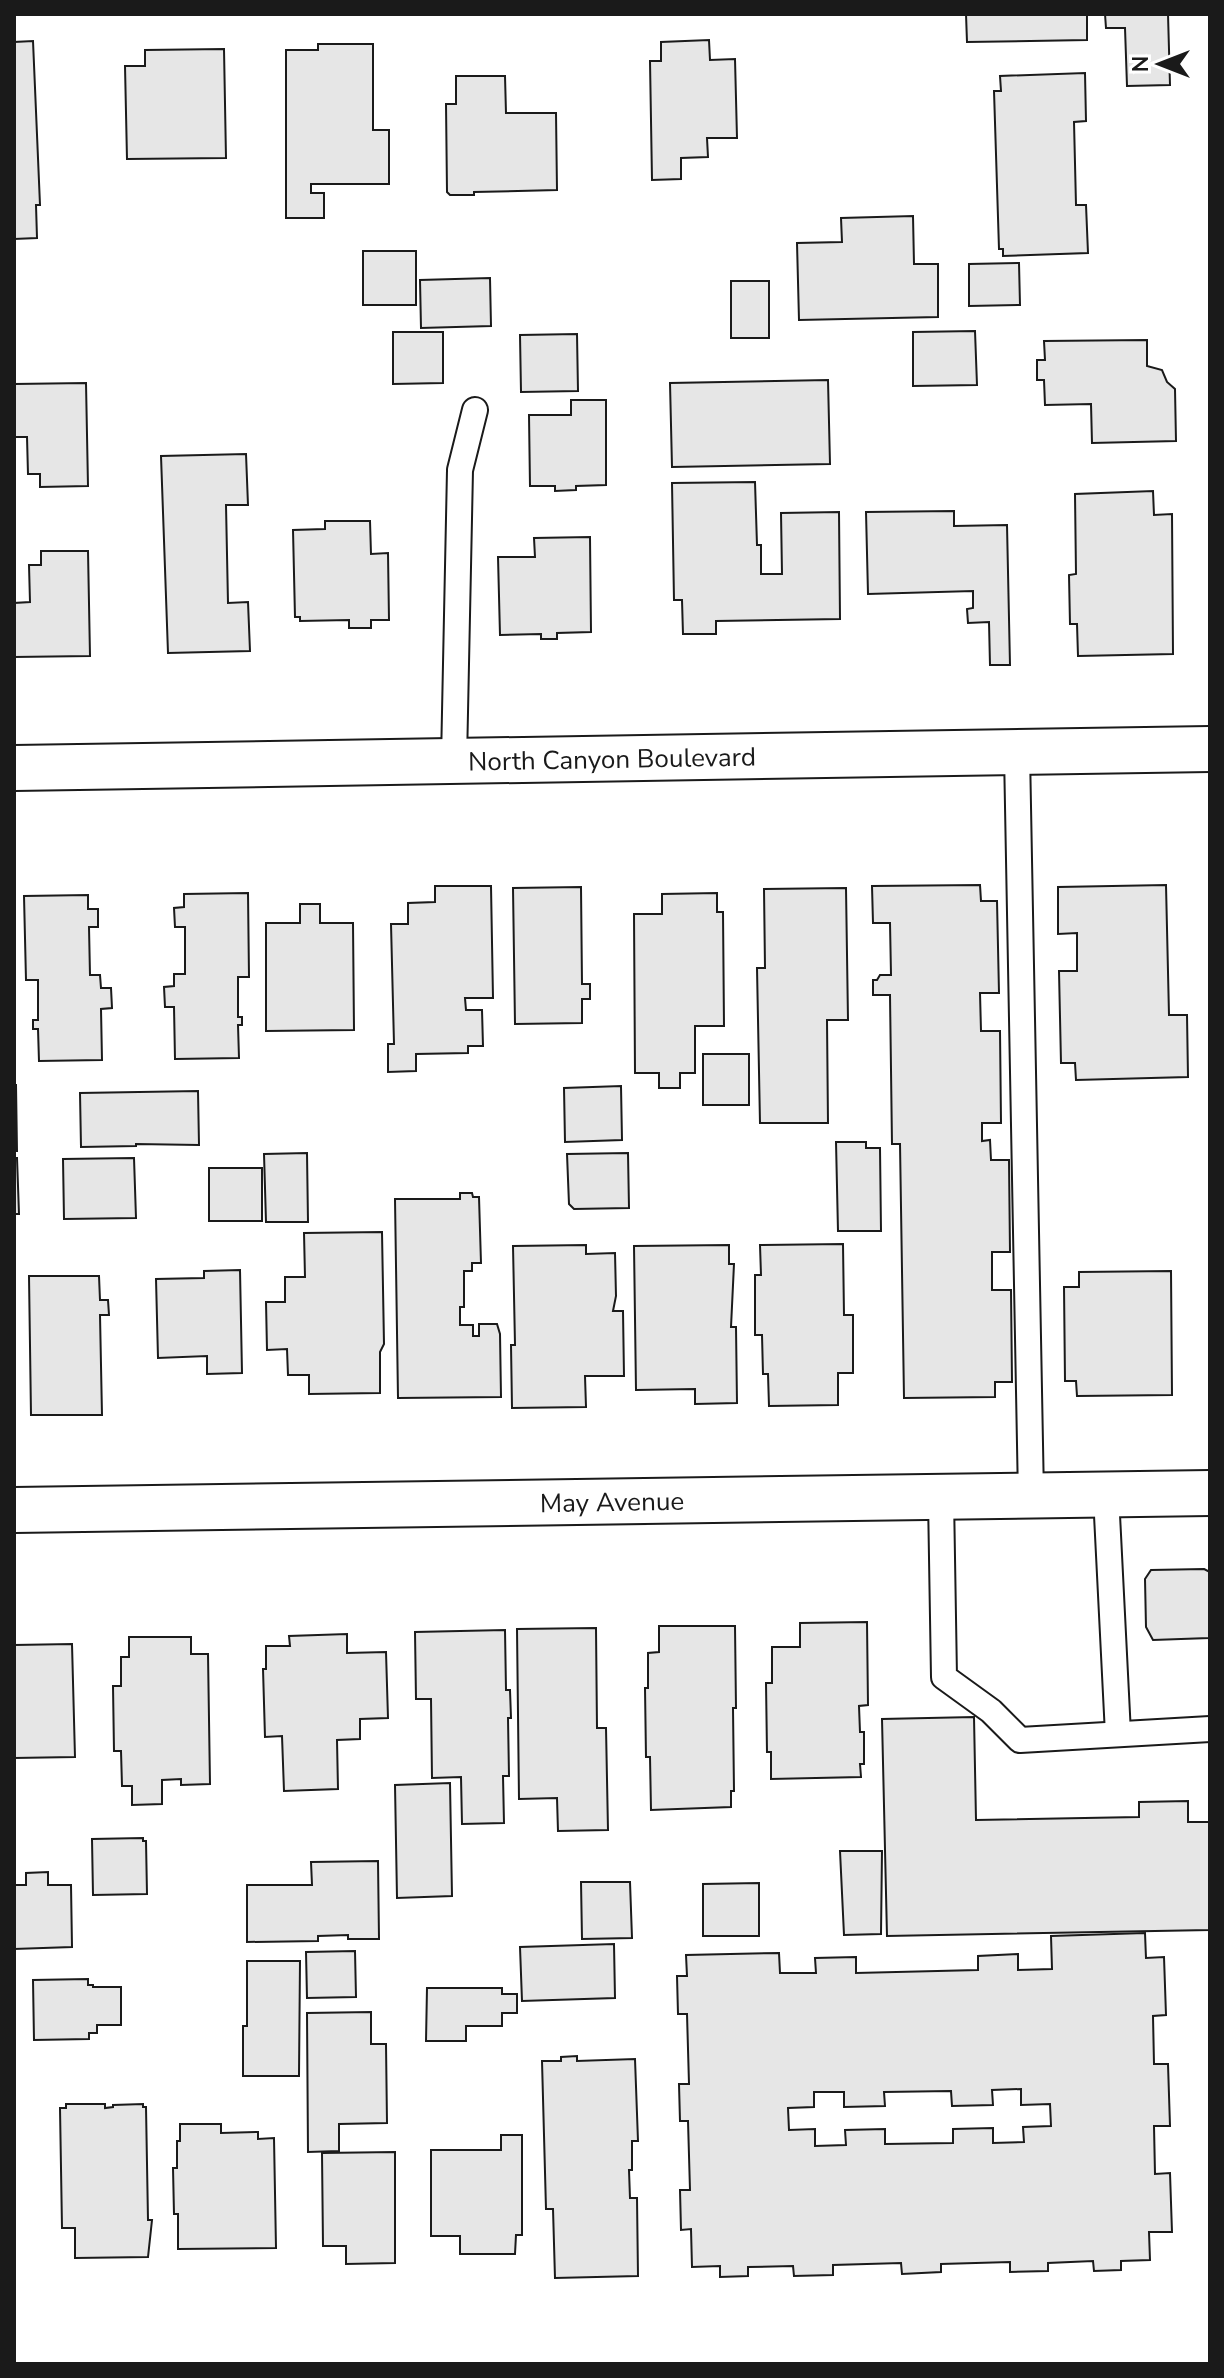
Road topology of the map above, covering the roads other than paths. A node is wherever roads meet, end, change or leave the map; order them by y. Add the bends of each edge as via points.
1 (475, 410) dead end
2 (1210, 749) edge
3 (1017, 753) junction
4 (454, 761) junction
5 (14, 768) edge
6 (1210, 1493) edge
7 (1106, 1495) junction
8 (1031, 1497) junction
9 (941, 1498) junction
10 (14, 1510) edge
11 (1210, 1729) edge
12 (1118, 1734) junction

1 - 4 lane via 460,470
2 - 3 street, North Canyon Boulevard
3 - 4 street, North Canyon Boulevard
3 - 8 lane
4 - 5 street, North Canyon Boulevard
6 - 7 street, May Avenue
7 - 8 street, May Avenue
7 - 12 lane
8 - 9 street, May Avenue
9 - 10 street, May Avenue
9 - 12 lane via 944,1677 1020,1740
11 - 12 lane

